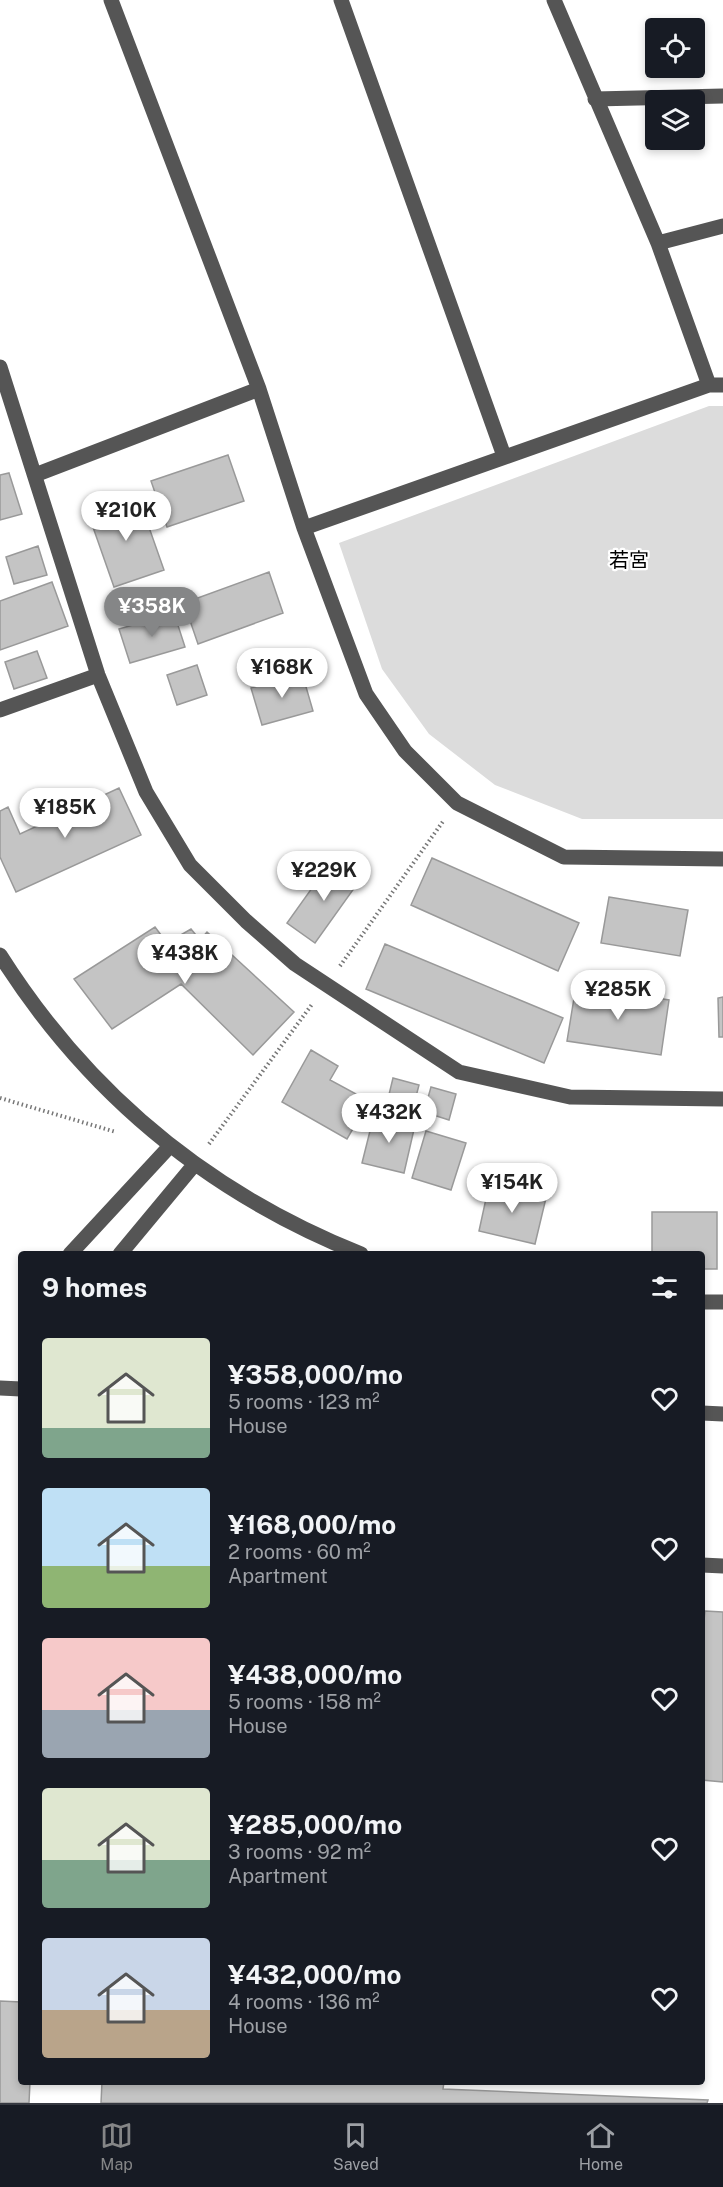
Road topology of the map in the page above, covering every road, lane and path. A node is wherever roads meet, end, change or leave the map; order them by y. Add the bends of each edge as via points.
1 (111, 0) edge
2 (341, 0) edge
3 (554, 0) edge
4 (723, 96) edge
5 (595, 99) junction
6 (723, 226) edge
7 (658, 243) junction
8 (0, 367) edge
9 (716, 385) edge
10 (259, 389) junction
11 (504, 456) junction
12 (35, 475) junction
13 (304, 528) junction
14 (98, 675) junction
15 (0, 710) edge
16 (723, 859) edge
17 (0, 955) edge
18 (0, 1098) edge
19 (723, 1099) edge
20 (126, 1135) dead end
21 (170, 1146) junction
22 (194, 1165) junction
23 (73, 1251) edge
24 (122, 1251) edge
25 (354, 1251) edge
26 (705, 1302) edge
27 (723, 1302) edge
28 (0, 1388) edge
29 (18, 1389) edge
30 (705, 1413) edge
31 (723, 1414) edge
32 (705, 1565) edge
33 (723, 1566) edge

1 - 10 street
2 - 11 street
3 - 5 street
4 - 5 street
5 - 7 street
6 - 7 street
7 - 9 street
8 - 12 street
9 - 11 street
10 - 12 street
10 - 13 street
11 - 13 street
12 - 14 street
13 - 16 street via 366,694 405,751 457,803 564,857
14 - 15 street
14 - 19 street via 146,792 190,865 295,964 366,1013 459,1072 570,1097
17 - 21 street via 64,1042 126,1108
18 - 20 path
21 - 22 street
21 - 23 street
22 - 24 street
22 - 25 street via 257,1206
26 - 27 street
28 - 29 street
30 - 31 street
32 - 33 street

